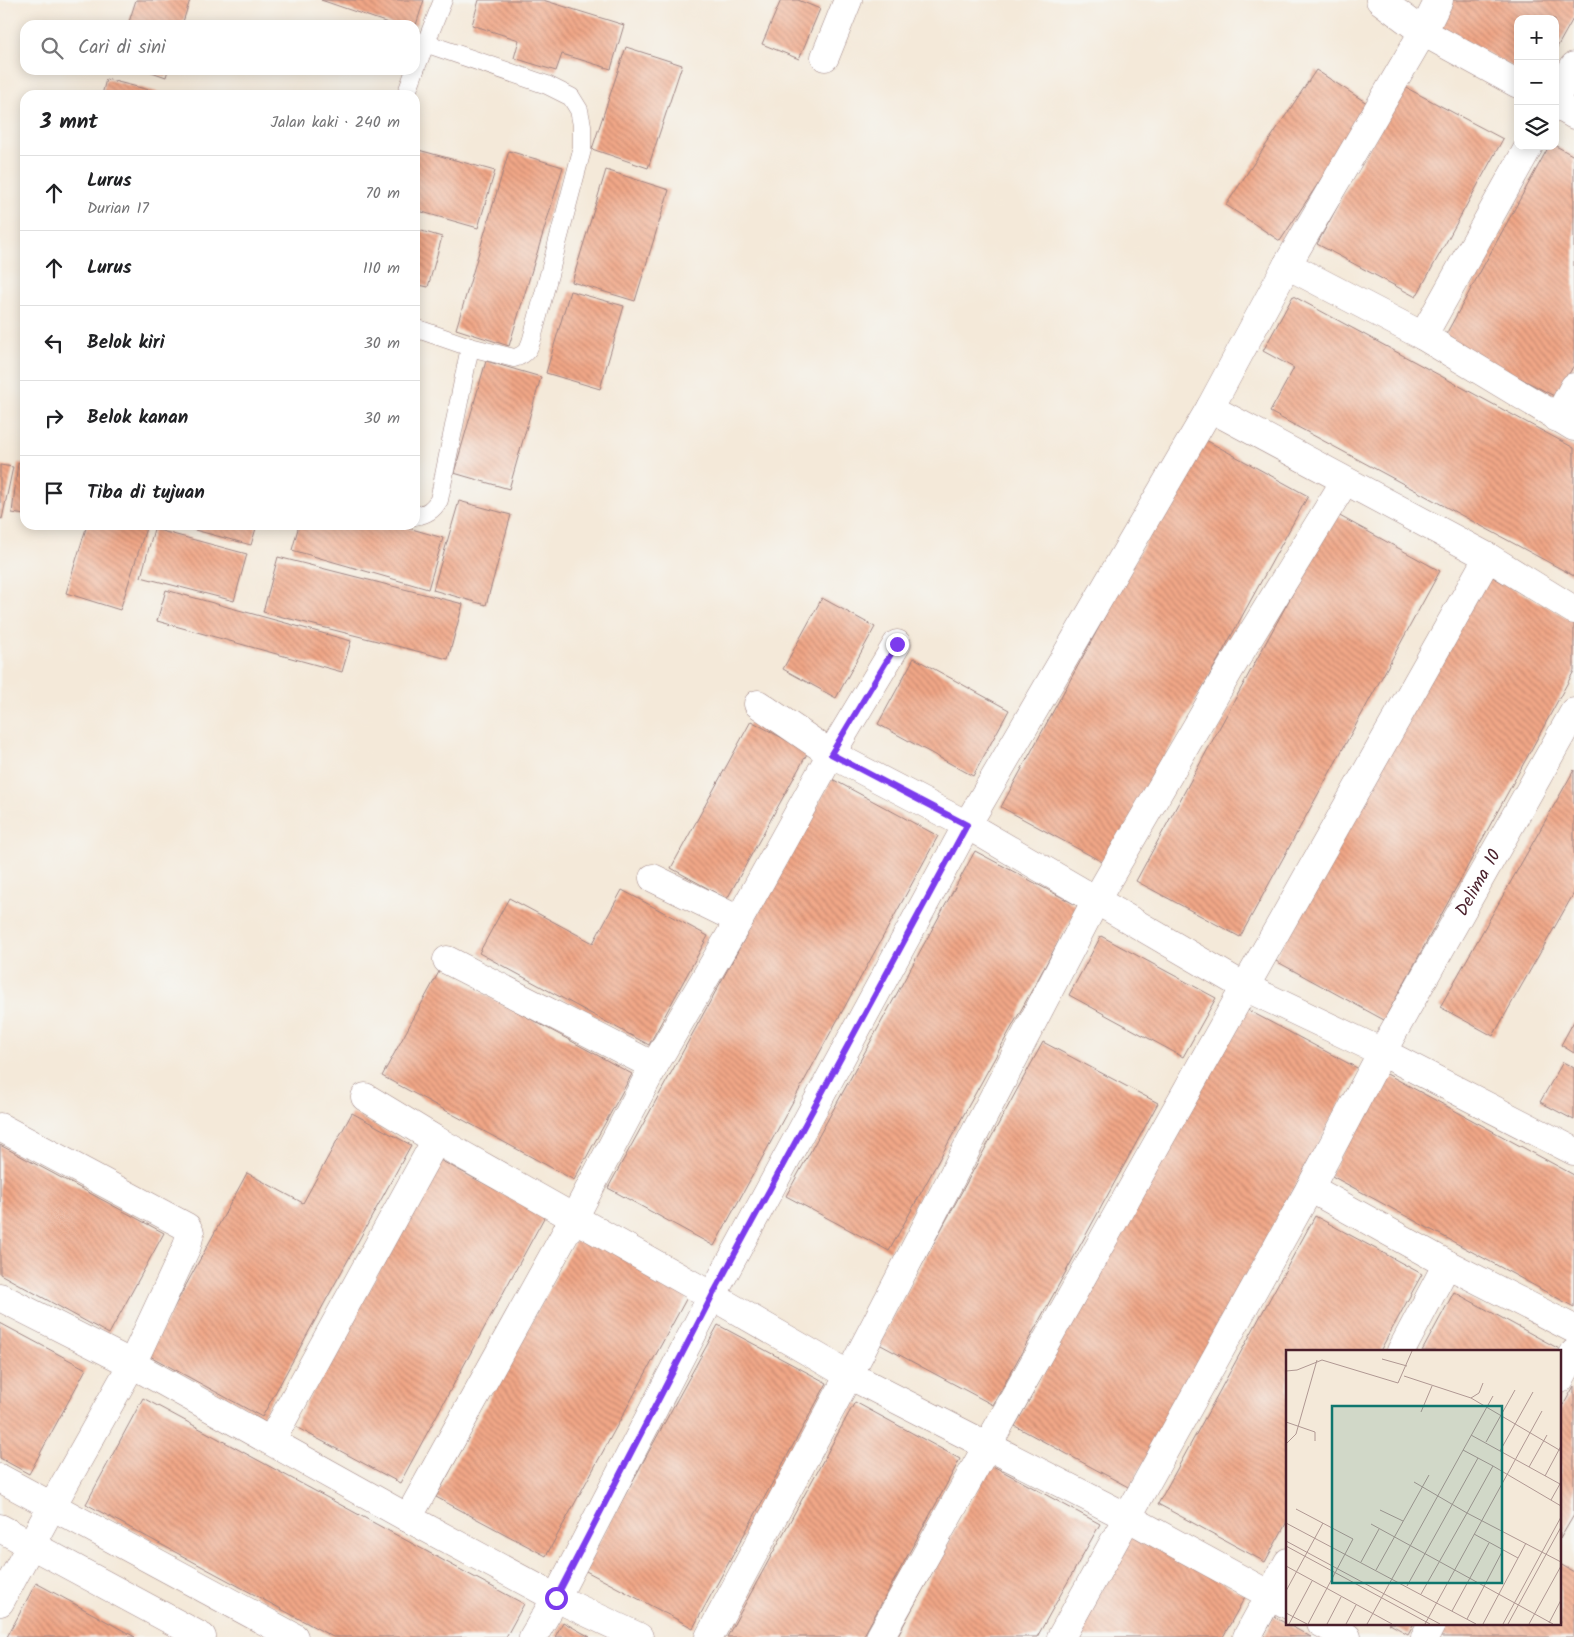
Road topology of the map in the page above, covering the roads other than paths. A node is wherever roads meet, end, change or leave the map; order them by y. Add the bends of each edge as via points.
1 (443, 0) edge
2 (848, 0) edge
3 (1380, 0) edge
4 (1439, 0) edge
5 (1423, 32) junction
6 (425, 43) junction
7 (420, 56) edge
8 (825, 58) dead end
9 (1574, 66) edge
10 (413, 75) edge
11 (1514, 82) edge
12 (408, 90) edge
13 (1559, 92) edge
14 (1557, 105) edge
15 (1574, 115) edge
16 (1527, 150) edge
17 (1287, 265) junction
18 (420, 330) edge
19 (1423, 336) junction
20 (470, 347) junction
21 (1574, 387) edge
22 (1210, 408) junction
23 (1565, 422) edge
24 (1345, 481) junction
25 (420, 515) edge
26 (1488, 557) junction
27 (1574, 610) edge
28 (897, 644) dead end
29 (758, 704) dead end
30 (1574, 712) edge
31 (831, 754) junction
32 (967, 825) junction
33 (653, 878) dead end
34 (1096, 900) junction
35 (739, 920) junction
36 (447, 960) dead end
37 (1245, 987) junction
38 (1382, 1052) junction
39 (654, 1066) junction
40 (365, 1097) dead end
41 (0, 1127) edge
42 (436, 1140) junction
43 (1574, 1151) edge
44 (1310, 1188) junction
45 (574, 1218) junction
46 (1447, 1264) junction
47 (712, 1296) junction
48 (0, 1297) edge
49 (1574, 1329) edge
50 (1402, 1350) edge
51 (1574, 1353) edge
52 (132, 1364) junction
53 (849, 1375) junction
54 (1562, 1375) edge
55 (271, 1441) junction
56 (986, 1446) junction
57 (0, 1478) edge
58 (52, 1506) junction
59 (1127, 1517) junction
60 (408, 1518) junction
61 (0, 1528) edge
62 (30, 1546) junction
63 (1286, 1570) edge
64 (556, 1598) junction
65 (1279, 1600) edge
66 (0, 1602) edge
67 (1323, 1624) edge
68 (1432, 1624) edge
69 (202, 1637) edge
70 (294, 1637) edge
71 (533, 1637) edge
72 (639, 1637) edge
73 (709, 1637) edge
74 (880, 1637) edge
75 (1060, 1637) edge
76 (1248, 1637) edge
77 (1347, 1637) edge
78 (1425, 1637) edge

1 - 6 lane
2 - 8 street
3 - 5 street
4 - 5 street
5 - 11 street
5 - 17 street
6 - 7 lane
6 - 20 lane via 548,85 571,97 579,110 582,125 582,150 530,348 514,358
9 - 13 street
10 - 12 lane
14 - 15 street
16 - 19 street
17 - 19 street
17 - 22 street
18 - 20 lane
19 - 23 street
20 - 25 lane via 440,500 435,508
21 - 23 street
22 - 24 street
22 - 32 street
24 - 26 street
24 - 34 street
26 - 27 street
26 - 37 street
28 - 31 street
29 - 31 street
30 - 38 street, Delima 10
31 - 32 street
31 - 35 street
32 - 34 street
32 - 47 street
33 - 35 street
34 - 37 street
34 - 53 street
35 - 39 street
36 - 39 street
37 - 38 street
37 - 56 street
38 - 43 street
38 - 44 street, Delima 10
39 - 45 street
40 - 42 street
41 - 52 street via 189,1229 187,1246
42 - 45 street
42 - 55 street
44 - 46 street
44 - 59 street, Delima 10
45 - 47 street
45 - 60 street
46 - 49 street
46 - 50 street
47 - 53 street
47 - 64 street
48 - 52 street
51 - 54 street
52 - 55 street
52 - 58 street
53 - 56 street
53 - 73 street
55 - 60 street
56 - 59 street
56 - 74 street
57 - 58 street
58 - 62 street
58 - 70 street
59 - 65 street
59 - 75 street, Delima 10
60 - 64 street
61 - 62 street
62 - 66 street
62 - 69 street
63 - 65 street
64 - 71 street
64 - 72 street
65 - 76 street
67 - 77 street
68 - 78 street

